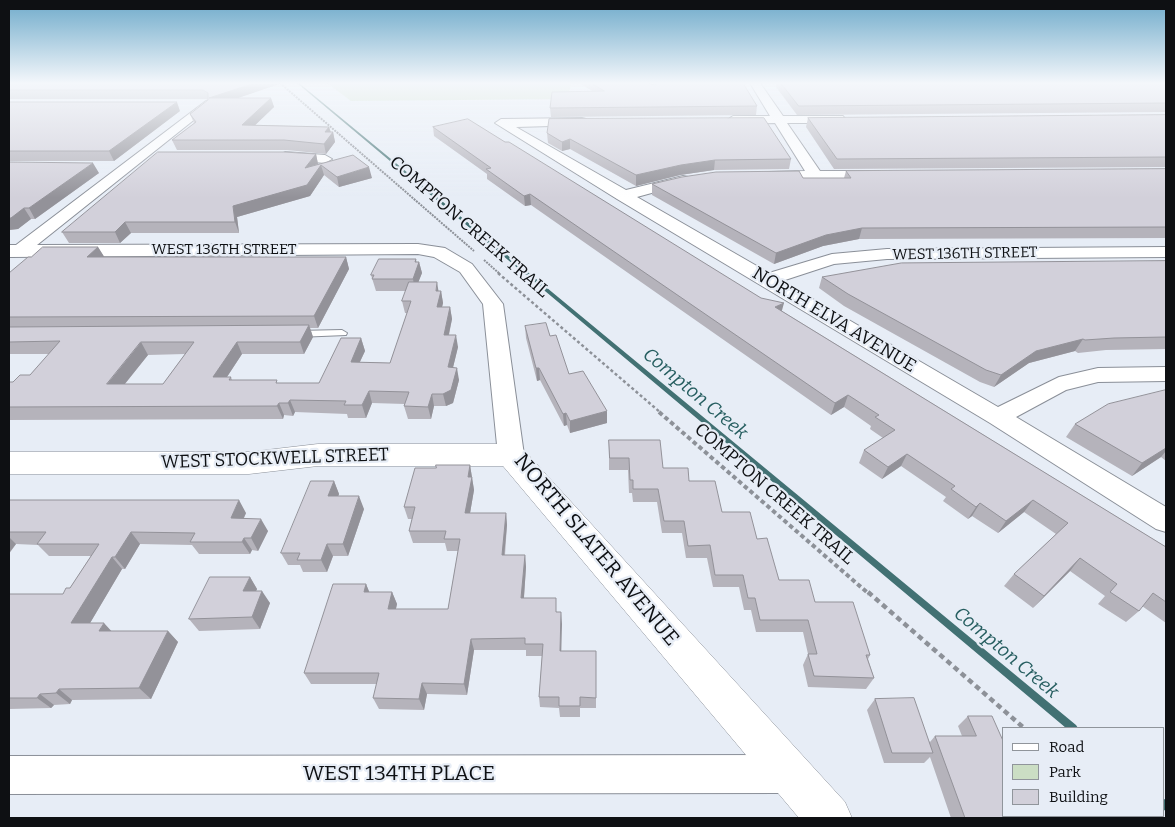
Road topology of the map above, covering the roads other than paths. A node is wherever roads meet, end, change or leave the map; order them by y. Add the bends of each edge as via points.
1 (184, 122) edge
2 (591, 122) edge
3 (782, 122) edge
4 (139, 156) junction
5 (158, 156) edge
6 (267, 156) edge
7 (325, 159) dead end
8 (106, 167) dead end
9 (125, 167) junction
10 (815, 175) junction
11 (893, 175) edge
12 (751, 176) edge
13 (697, 179) edge
14 (622, 196) junction
15 (439, 252) joint
16 (1166, 252) edge
17 (12, 253) edge
18 (767, 280) junction
19 (283, 334) edge
20 (342, 334) dead end
21 (1166, 374) edge
22 (998, 417) junction
23 (511, 455) junction
24 (9, 463) edge
25 (1166, 521) edge
26 (788, 774) junction
27 (9, 775) edge
28 (829, 818) edge

1 - 4 street
2 - 14 street, NORTH ELVA AVENUE via 501,123
3 - 10 street
4 - 5 street
4 - 9 street
6 - 7 street
8 - 9 street
9 - 17 street
10 - 11 street
10 - 12 street
13 - 14 street
14 - 18 street, NORTH ELVA AVENUE
15 - 17 street, WEST 136TH STREET via 418,249
15 - 23 street, NORTH SLATER AVENUE via 466,268 493,304
16 - 18 street, WEST 136TH STREET via 887,254 832,259
18 - 22 street, NORTH ELVA AVENUE
19 - 20 lane
21 - 22 street via 1098,375 1059,384
22 - 25 street, NORTH ELVA AVENUE
23 - 24 street, WEST STOCKWELL STREET via 318,455 249,463
23 - 26 street, NORTH SLATER AVENUE
26 - 27 street, WEST 134TH PLACE
26 - 28 street, NORTH SLATER AVENUE

